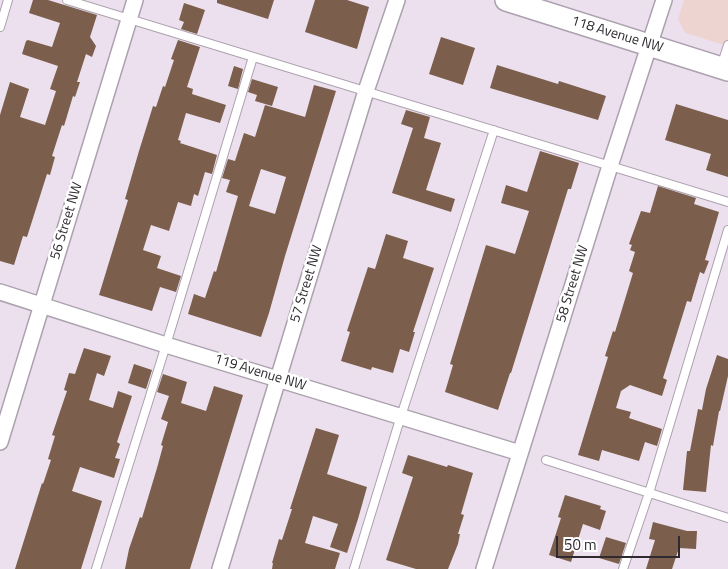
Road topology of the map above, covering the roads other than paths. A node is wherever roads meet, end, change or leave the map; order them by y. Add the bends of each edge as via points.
1 (8, 0) edge
2 (67, 0) edge
3 (135, 0) edge
4 (397, 0) edge
5 (506, 0) edge
6 (664, 0) edge
7 (129, 19) junction
8 (0, 27) edge
9 (650, 45) junction
10 (728, 45) edge
11 (253, 57) junction
12 (724, 69) edge
13 (366, 91) junction
14 (494, 130) junction
15 (610, 166) junction
16 (728, 202) edge
17 (728, 230) edge
18 (0, 292) edge
19 (42, 305) junction
20 (166, 345) junction
21 (278, 378) junction
22 (401, 416) junction
23 (0, 442) edge
24 (520, 453) junction
25 (546, 460) dead end
26 (649, 493) junction
27 (728, 518) edge
28 (96, 569) edge
29 (220, 569) edge
30 (354, 569) edge
31 (484, 569) edge
32 (623, 569) edge

1 - 8 lane
2 - 7 lane
3 - 7 street, 56 Street NW
4 - 13 street, 57 Street NW
5 - 9 main road, 118 Avenue NW
6 - 9 street, 58 Street NW
7 - 11 lane
7 - 19 street, 56 Street NW
9 - 12 main road, 118 Avenue NW
9 - 15 street, 58 Street NW
10 - 12 lane
11 - 13 lane
11 - 20 lane
13 - 14 lane
13 - 21 street, 57 Street NW
14 - 15 lane
14 - 22 lane
15 - 16 lane
15 - 24 street, 58 Street NW
17 - 26 lane
18 - 19 street, 119 Avenue NW
19 - 20 street, 119 Avenue NW
19 - 23 street, 56 Street NW
20 - 21 street, 119 Avenue NW
20 - 28 lane
21 - 22 street, 119 Avenue NW
21 - 29 street, 57 Street NW
22 - 24 street, 119 Avenue NW
22 - 30 lane
24 - 31 street, 58 Street NW
25 - 26 lane
26 - 27 lane
26 - 32 lane

